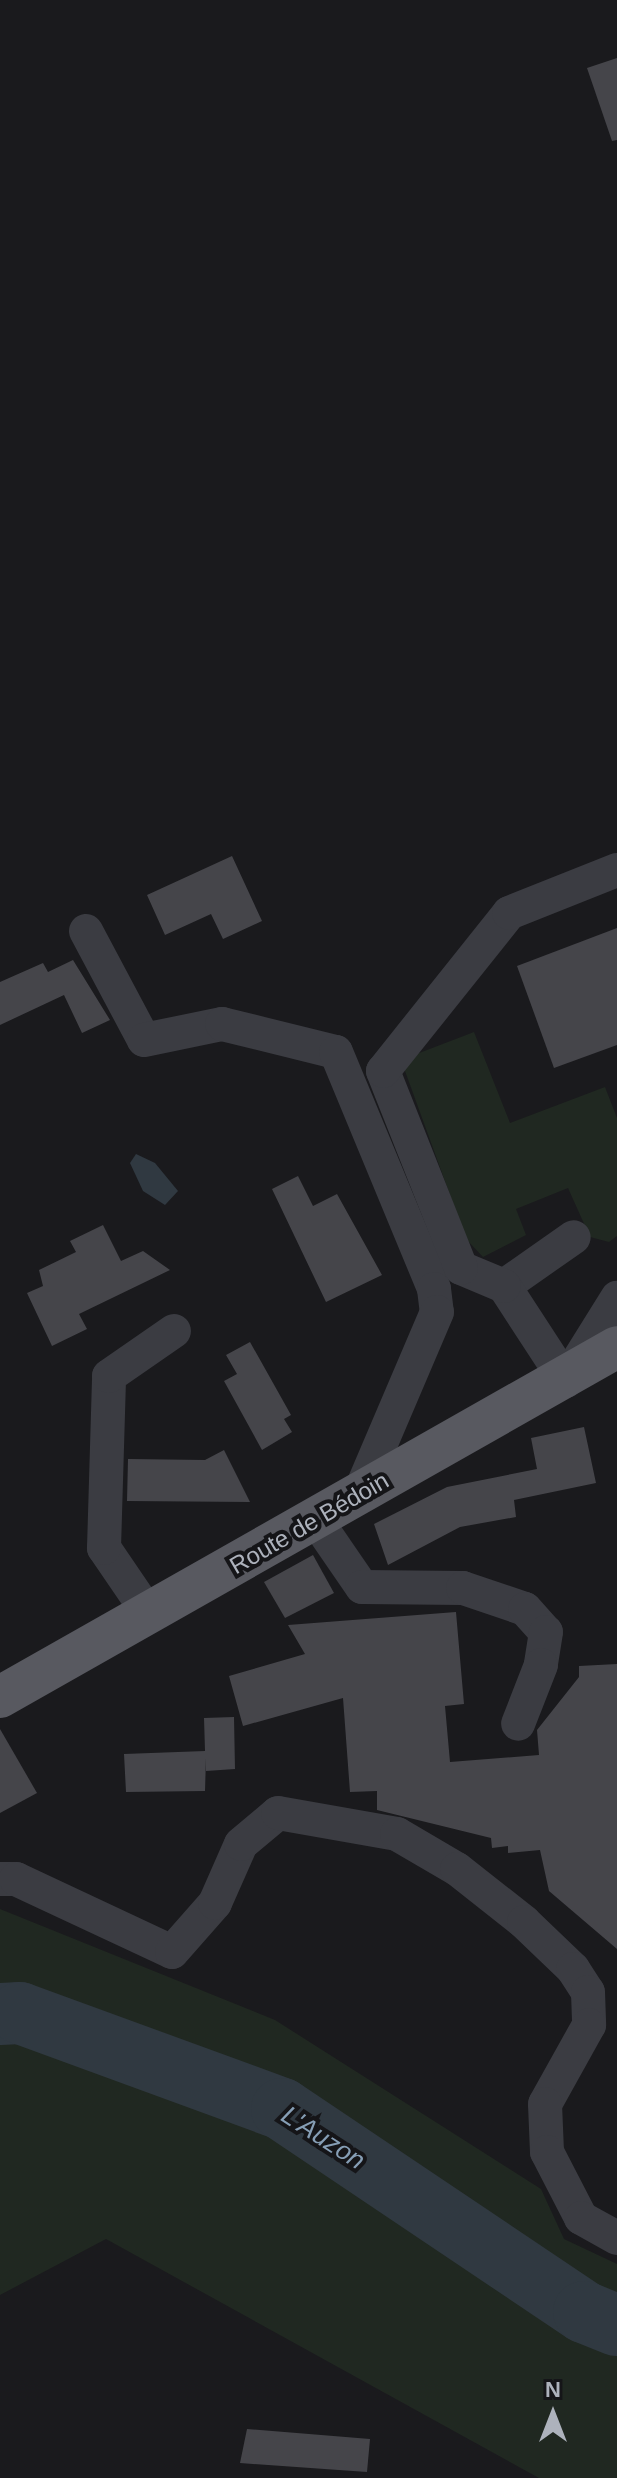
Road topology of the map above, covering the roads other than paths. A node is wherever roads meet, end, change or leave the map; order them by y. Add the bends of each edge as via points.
1 (617, 870) edge
2 (86, 931) dead end
3 (574, 1237) dead end
4 (504, 1286) junction
5 (617, 1298) edge
6 (174, 1331) dead end
7 (617, 1347) edge
8 (566, 1381) junction
9 (359, 1495) junction
10 (316, 1520) junction
11 (149, 1614) junction
12 (0, 1697) edge
13 (518, 1724) dead end
14 (0, 1879) edge
15 (617, 2238) edge

1 - 4 street via 509,913 383,1071 461,1268
2 - 9 street via 144,1040 222,1024 336,1052 434,1289 437,1312
3 - 4 street
4 - 8 street
5 - 8 street
6 - 11 street via 109,1376 104,1548
7 - 8 main road, Route de Bédoin
8 - 9 main road, Route de Bédoin
9 - 10 main road, Route de Bédoin
10 - 11 main road, Route de Bédoin
10 - 13 street via 362,1587 463,1588 525,1609 546,1632 541,1665
11 - 12 main road, Route de Bédoin
14 - 15 street via 16,1879 172,1952 215,1903 241,1844 278,1813 397,1834 457,1869 524,1922 573,1969 588,1992 589,2025 545,2104 547,2152 581,2218

